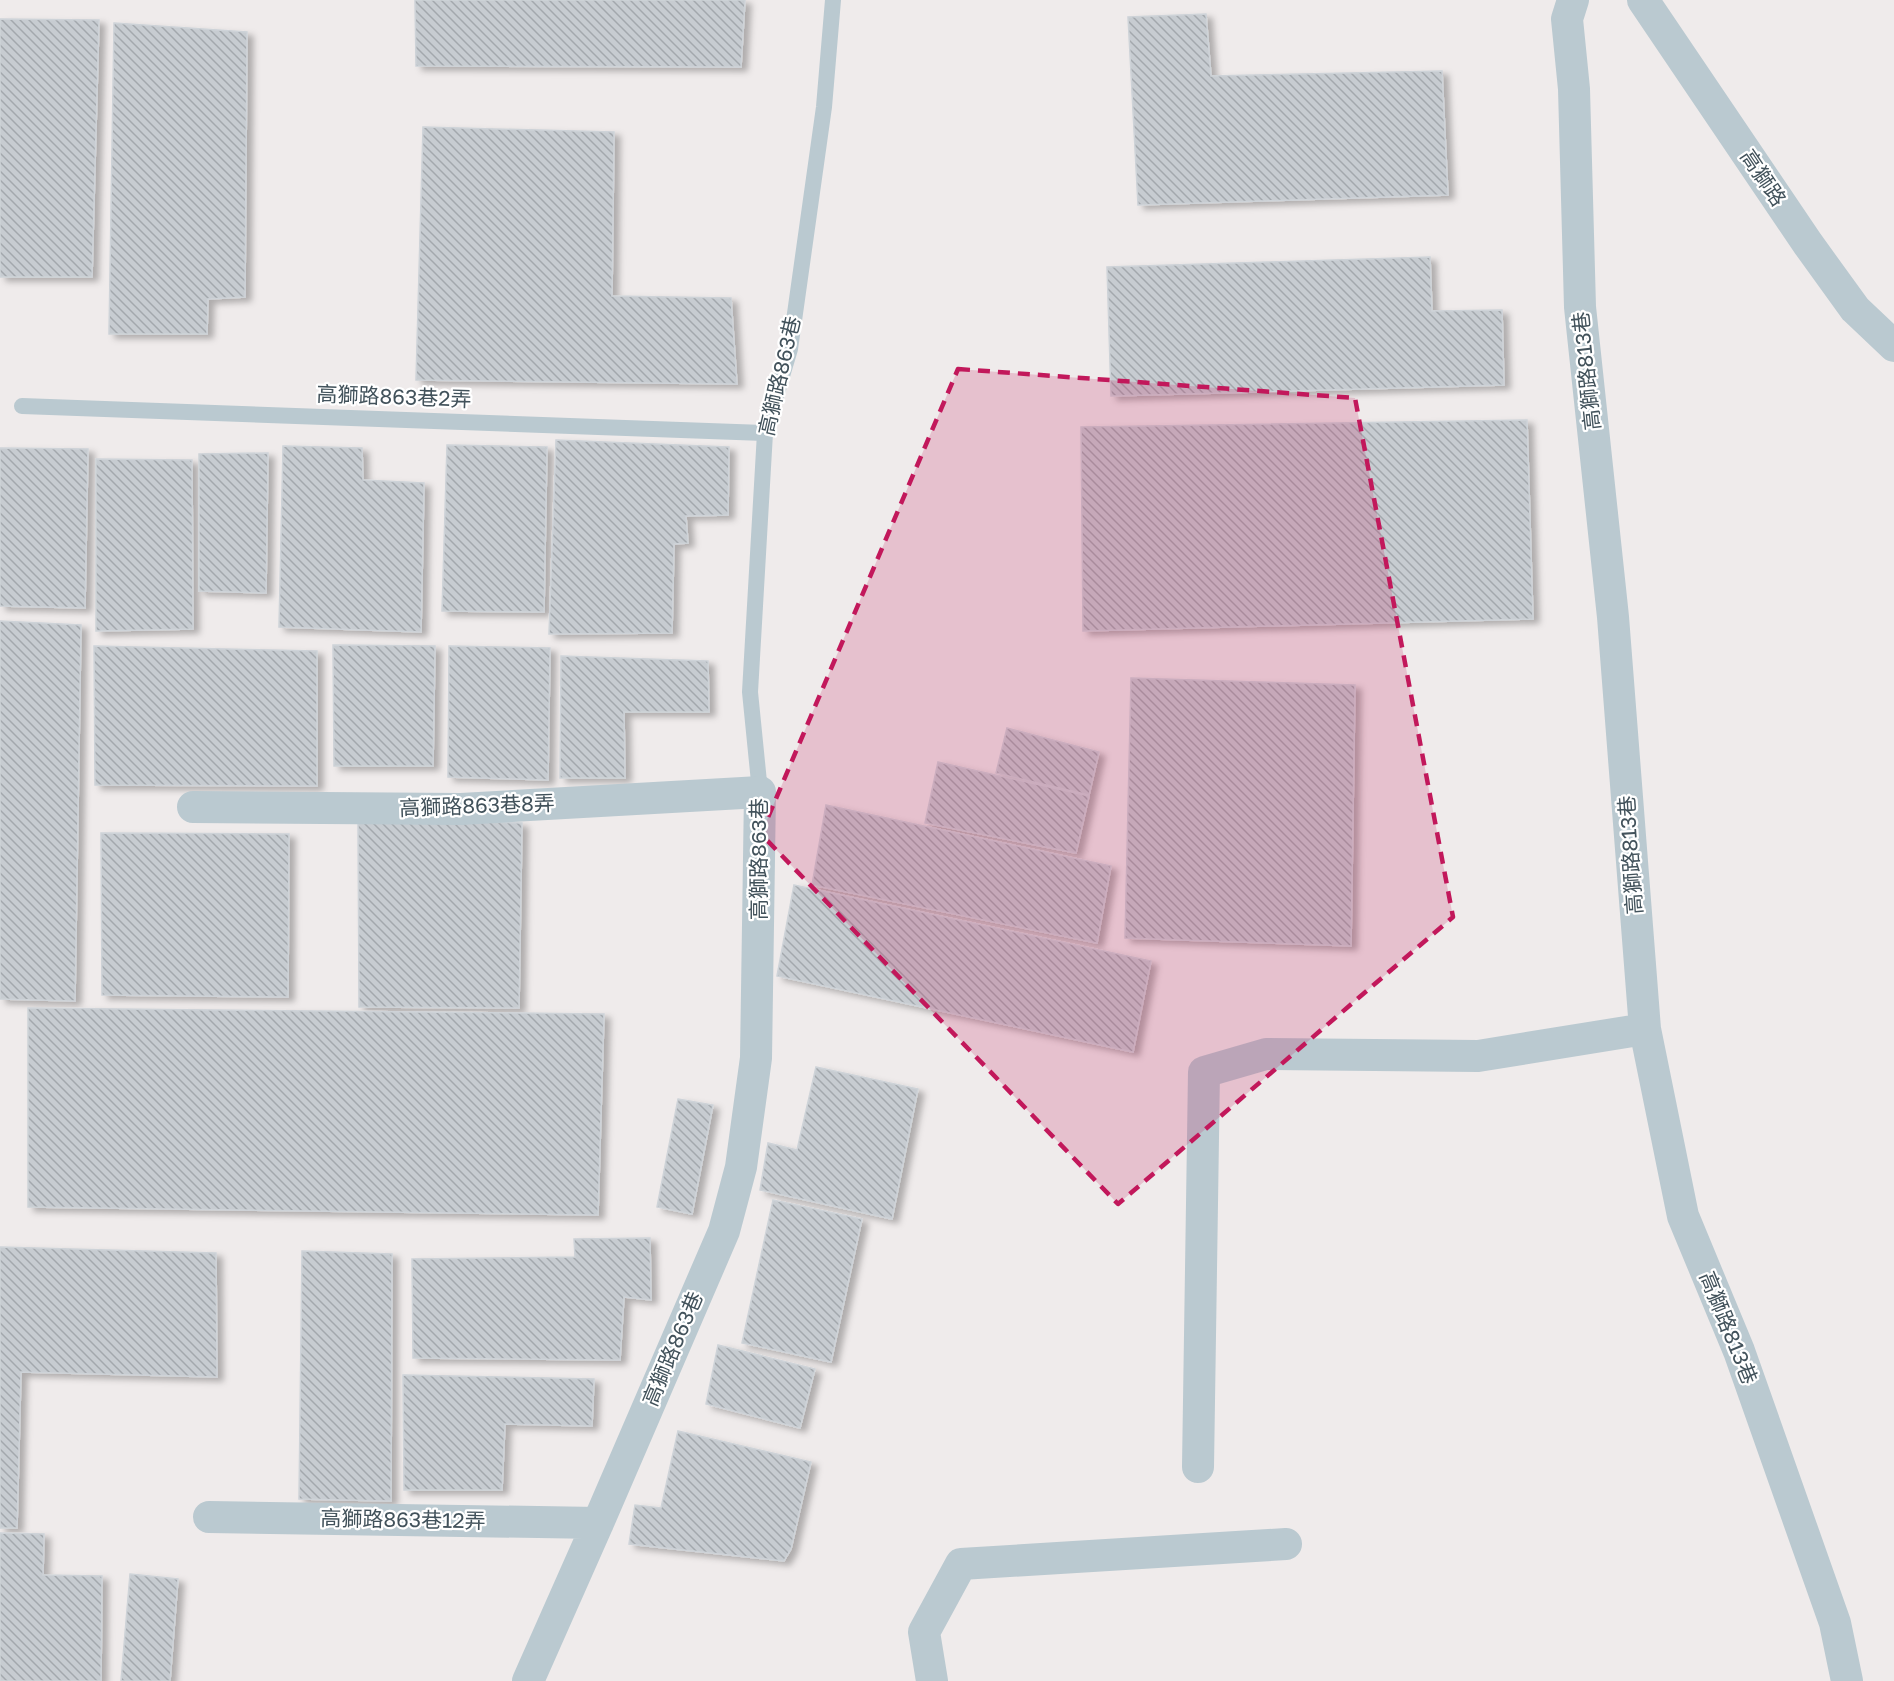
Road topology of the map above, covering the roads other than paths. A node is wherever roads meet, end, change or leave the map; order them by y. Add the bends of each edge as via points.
1 (833, 0) edge
2 (1573, 0) edge
3 (1643, 0) edge
4 (1894, 346) edge
5 (22, 406) dead end
6 (765, 433) junction
7 (760, 792) junction
8 (193, 807) dead end
9 (1645, 1029) junction
10 (1198, 1467) dead end
11 (208, 1517) dead end
12 (598, 1523) junction
13 (1286, 1544) dead end
14 (528, 1681) edge
15 (932, 1681) edge
16 (1847, 1681) edge

1 - 6 lane, 高獅路863巷 via 824,107 790,349
2 - 9 street, 高獅路813巷 via 1567,19 1574,89 1580,307 1613,617
3 - 4 street, 高獅路 via 1848,300
5 - 6 lane, 高獅路863巷2弄
6 - 7 lane, 高獅路863巷 via 750,692
7 - 8 street, 高獅路863巷8弄 via 461,809
7 - 12 street, 高獅路863巷 via 756,1058 741,1167 724,1231
9 - 10 street via 1478,1056 1266,1054 1204,1072
9 - 16 street, 高獅路813巷 via 1683,1216 1751,1383 1835,1623
11 - 12 street, 高獅路863巷12弄
12 - 14 street, 高獅路863巷
13 - 15 street via 961,1564 924,1632

